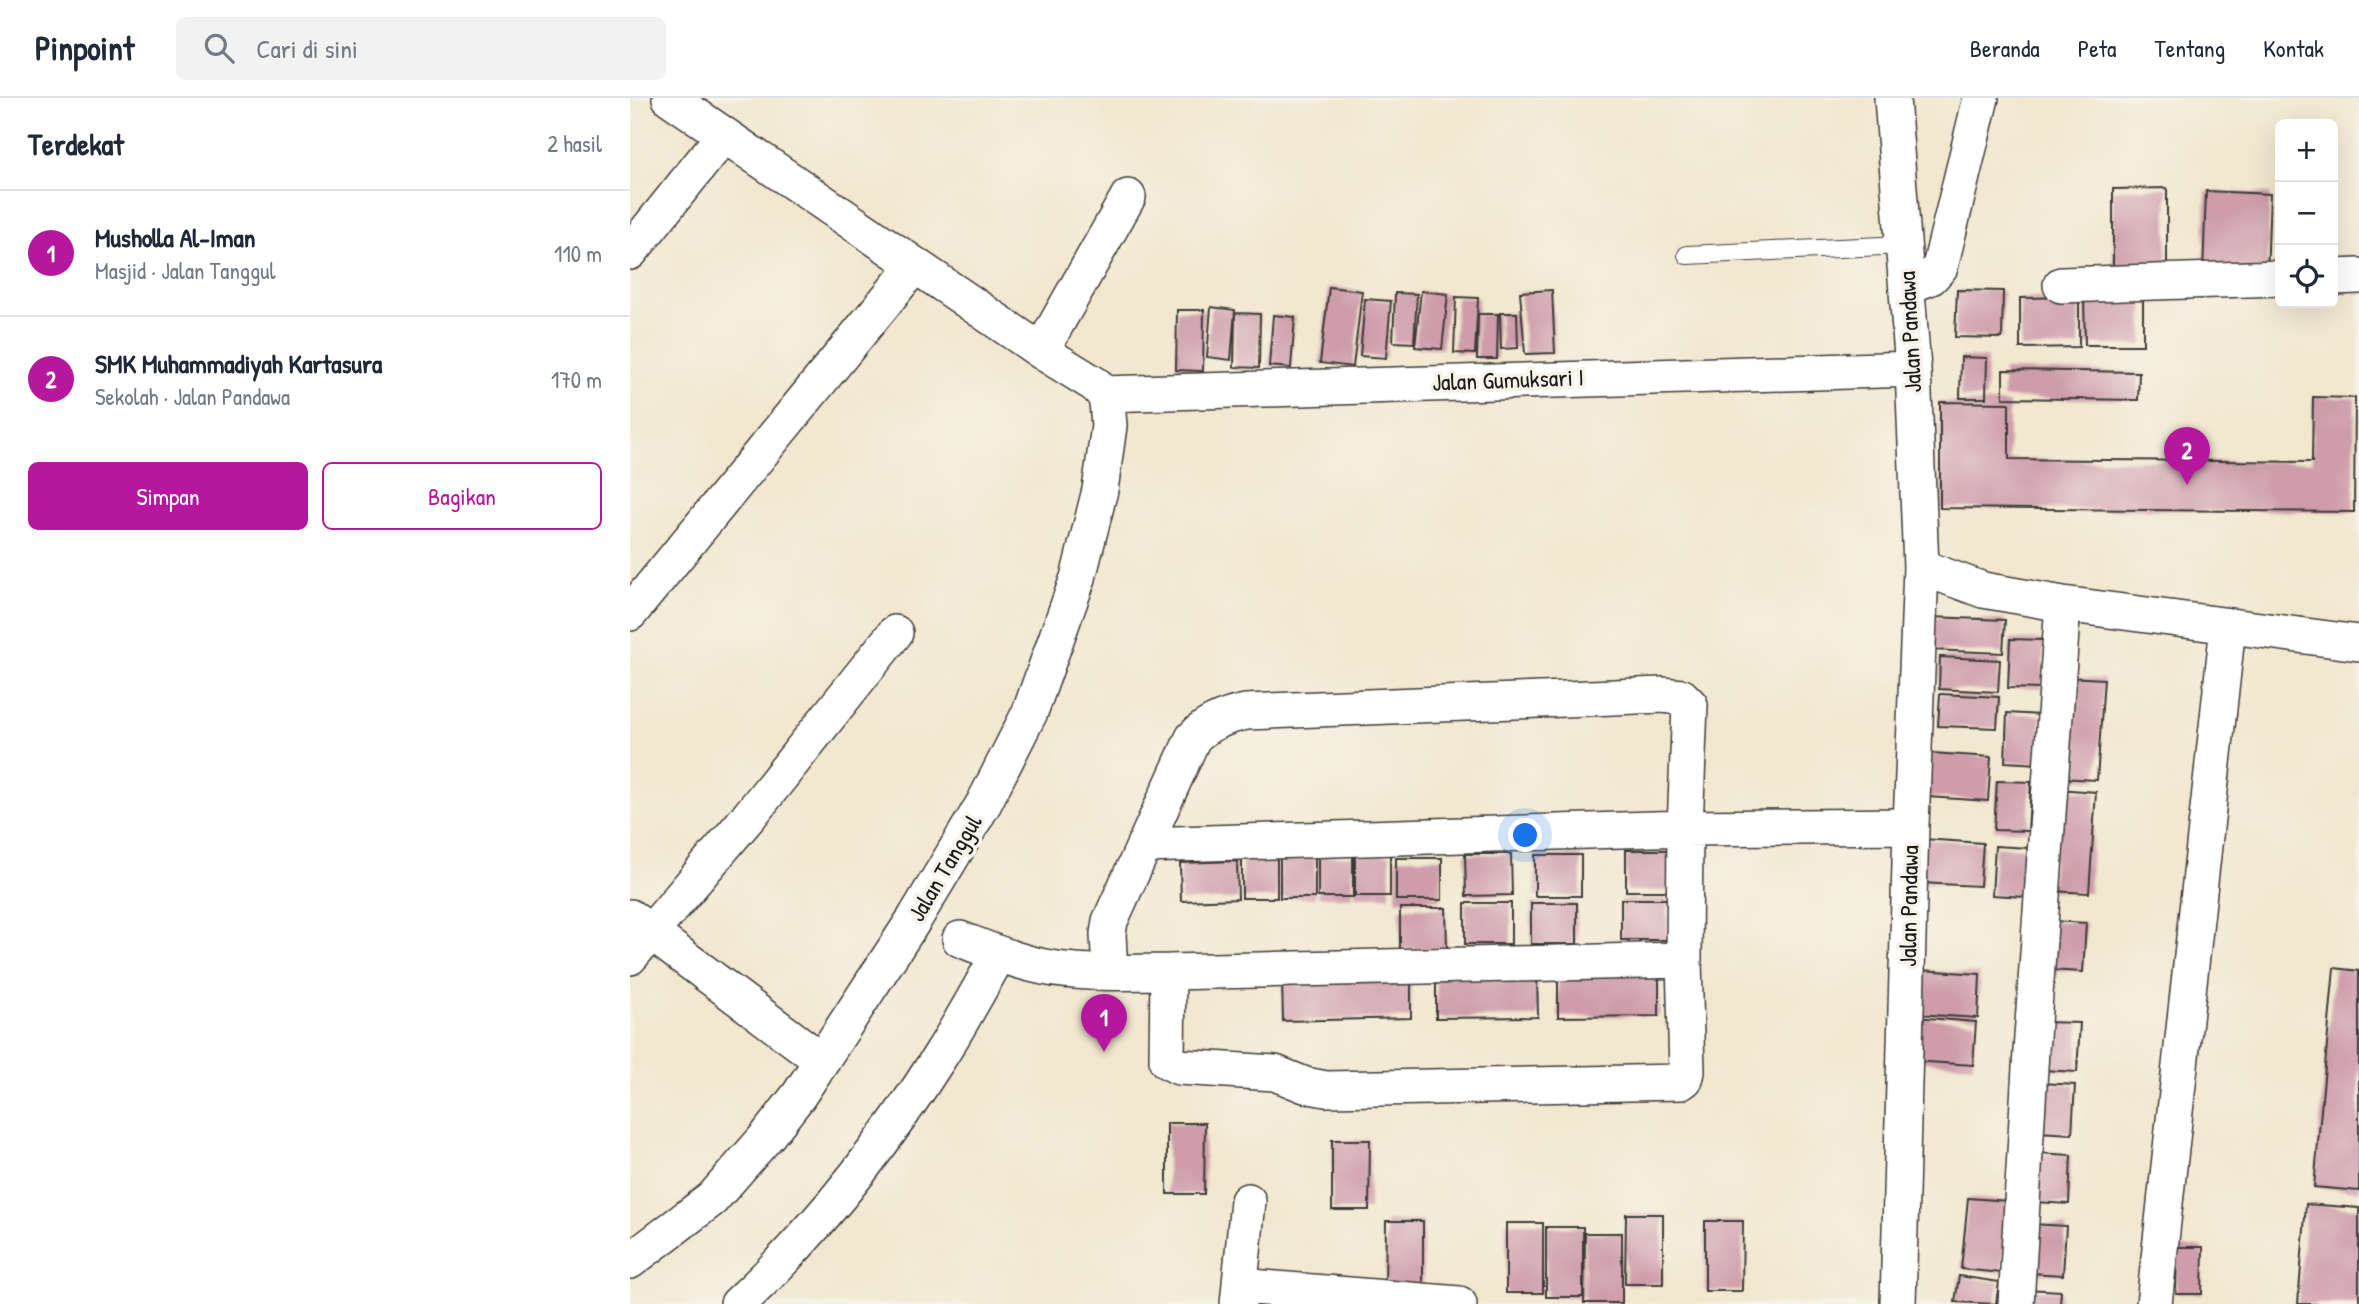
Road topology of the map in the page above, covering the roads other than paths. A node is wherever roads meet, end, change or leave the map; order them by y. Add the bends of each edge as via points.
1 (670, 98) edge
2 (1892, 98) edge
3 (1981, 98) edge
4 (724, 135) junction
5 (1128, 197) dead end
6 (1904, 244) junction
7 (630, 253) edge
8 (1687, 255) dead end
9 (915, 265) junction
10 (2359, 276) edge
11 (2338, 277) edge
12 (2275, 278) edge
13 (2061, 285) dead end
14 (1908, 286) junction
15 (1041, 351) junction
16 (1913, 369) junction
17 (1104, 394) junction
18 (1921, 567) junction
19 (2063, 604) junction
20 (630, 613) edge
21 (2228, 626) junction
22 (895, 633) dead end
23 (2359, 643) edge
24 (1911, 825) junction
25 (1685, 828) junction
26 (1144, 845) junction
27 (637, 935) edge
28 (960, 939) dead end
29 (999, 954) junction
30 (1684, 960) junction
31 (1088, 971) junction
32 (1168, 972) junction
33 (821, 1060) junction
34 (1248, 1200) dead end
35 (630, 1261) edge
36 (1239, 1295) edge
37 (1898, 1300) edge
38 (738, 1304) edge
39 (1459, 1304) edge
40 (2016, 1304) edge
41 (2154, 1304) edge

1 - 4 street
2 - 6 street, Jalan Pandawa
3 - 14 street via 1941,267 1931,277
4 - 7 street
4 - 9 street
5 - 15 street
6 - 8 lane
6 - 14 street, Jalan Pandawa
9 - 15 street
9 - 20 street
10 - 11 street
12 - 13 street
14 - 16 street, Jalan Pandawa
15 - 17 street via 1087,377
16 - 17 street, Jalan Gumuksari I
16 - 18 street, Jalan Pandawa
17 - 33 street, Jalan Tanggul via 1109,426 1100,490 1072,600 1030,712 984,803 915,918
18 - 19 street via 1983,590
18 - 24 street, Jalan Pandawa
19 - 21 street
19 - 40 street
21 - 23 street
21 - 41 street
22 - 27 street via 750,815
24 - 25 street
24 - 37 street, Jalan Pandawa
25 - 26 street
25 - 26 street via 1691,708 1682,697 1662,695 1228,716 1193,738
25 - 30 street
26 - 31 street
27 - 33 street
28 - 29 street
29 - 31 street
29 - 38 street via 942,1054 872,1154 809,1233
30 - 32 street
30 - 32 street via 1687,1072 1683,1081 1667,1082 1326,1089 1275,1073 1179,1067 1167,1061
31 - 32 street
33 - 35 street, Jalan Tanggul via 792,1105 723,1187
34 - 36 street
36 - 39 street

